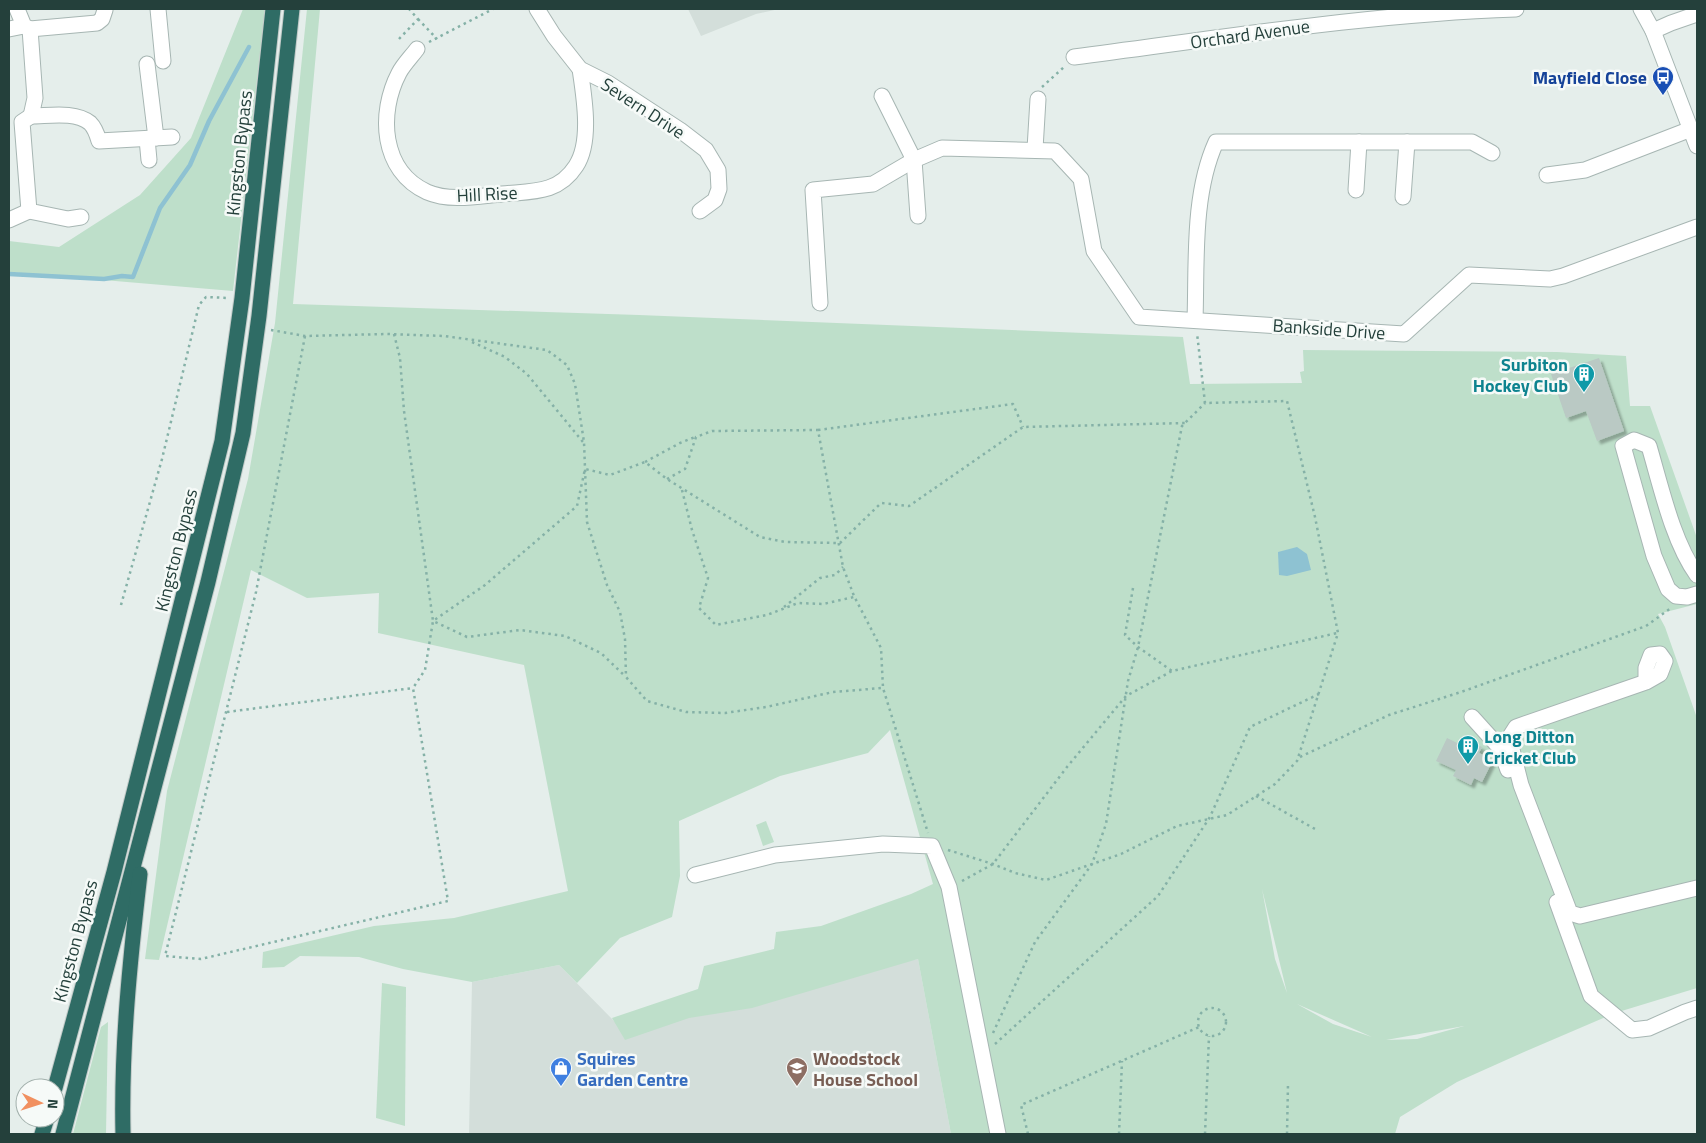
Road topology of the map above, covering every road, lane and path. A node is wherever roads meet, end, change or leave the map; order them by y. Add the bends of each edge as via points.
1 (17, 9) edge
2 (107, 9) edge
3 (158, 9) edge
4 (273, 9) edge
5 (292, 9) edge
6 (409, 9) edge
7 (494, 9) edge
8 (536, 9) edge
9 (1516, 9) edge
10 (1641, 9) edge
11 (1697, 14) edge
12 (418, 19) junction
13 (21, 28) edge
14 (1653, 31) junction
15 (399, 39) dead end
16 (437, 39) junction
17 (417, 49) joint
18 (1074, 57) joint
19 (163, 61) dead end
20 (147, 64) dead end
21 (580, 69) junction
22 (882, 96) dead end
23 (1038, 98) joint
24 (31, 116) junction
25 (1690, 129) junction
26 (172, 137) dead end
27 (151, 138) junction
28 (1359, 142) junction
29 (1407, 142) junction
30 (1697, 146) edge
31 (1035, 150) junction
32 (1492, 153) dead end
33 (149, 160) dead end
34 (914, 160) junction
35 (1547, 175) dead end
36 (1356, 190) dead end
37 (1403, 198) dead end
38 (29, 211) junction
39 (700, 211) dead end
40 (918, 216) dead end
41 (81, 217) dead end
42 (9, 220) edge
43 (1697, 226) edge
44 (242, 298) junction
45 (820, 303) dead end
46 (1196, 320) junction
47 (257, 327) junction
48 (394, 334) junction
49 (304, 336) junction
50 (468, 340) junction
51 (1205, 403) junction
52 (1185, 424) junction
53 (1023, 427) junction
54 (818, 430) junction
55 (696, 437) junction
56 (584, 442) junction
57 (645, 462) junction
58 (585, 469) junction
59 (667, 479) junction
60 (681, 488) junction
61 (840, 543) junction
62 (843, 567) junction
63 (1697, 576) edge
64 (1133, 588) dead end
65 (854, 596) junction
66 (1692, 596) edge
67 (121, 605) dead end
68 (782, 609) junction
69 (432, 620) junction
70 (1338, 633) junction
71 (1138, 648) junction
72 (1172, 671) junction
73 (626, 677) junction
74 (1646, 682) dead end
75 (413, 688) junction
76 (882, 688) junction
77 (1320, 693) junction
78 (1126, 696) junction
79 (226, 712) junction
80 (1472, 717) dead end
81 (1299, 757) junction
82 (1256, 796) junction
83 (1208, 819) junction
84 (145, 823) junction
85 (1315, 830) dead end
86 (932, 846) junction
87 (993, 864) junction
88 (1092, 864) junction
89 (695, 875) dead end
90 (949, 887) junction
91 (1697, 888) edge
92 (1697, 1008) edge
93 (1199, 1027) junction
94 (1209, 1036) junction
95 (983, 1055) junction
96 (1122, 1060) junction
97 (58, 1078) edge
98 (1288, 1084) dead end
99 (62, 1134) edge
100 (123, 1134) edge
101 (998, 1134) edge
102 (1028, 1134) edge
103 (1120, 1134) edge
104 (1205, 1134) edge
105 (1287, 1134) edge

1 - 13 street
2 - 13 street via 97,23
3 - 19 street
4 - 44 highway, Kingston Bypass
5 - 47 highway
6 - 12 path
7 - 16 path
8 - 21 street, Severn Drive
9 - 18 street, Orchard Avenue via 1349,20
10 - 14 street
11 - 14 street
12 - 15 path
12 - 16 path
13 - 24 street via 35,98
14 - 25 street
16 - 17 path
17 - 21 street, Hill Rise via 399,73 390,99 386,132 393,160 409,180 427,192 452,198 543,190 560,185 577,165 586,137
18 - 23 path via 1039,89
20 - 27 street
21 - 39 street, Severn Drive via 672,124 706,150 718,170 719,189 716,200
22 - 34 street
23 - 31 street
24 - 27 street via 75,116 96,130 99,141
24 - 38 street via 22,122
25 - 30 street
25 - 35 street via 1585,170
26 - 27 street
27 - 33 street
28 - 29 street
28 - 36 street
28 - 46 street via 1216,142 1208,158 1199,202
29 - 32 street via 1472,142
29 - 37 street
31 - 34 street, Bankside Drive via 942,148
31 - 46 street, Bankside Drive via 1055,151 1081,179 1094,251 1139,317
34 - 40 street
34 - 45 street via 873,184 813,190
38 - 41 street via 68,219
38 - 42 street
43 - 46 street, Bankside Drive via 1550,279 1469,275 1404,334
44 - 67 path via 206,297 199,305 162,459
44 - 97 highway, Kingston Bypass via 222,441 114,872
46 - 51 path
47 - 49 path
47 - 84 highway via 242,433 208,582
48 - 49 path
48 - 50 path
48 - 69 path via 400,358
49 - 79 path via 256,592
50 - 56 path via 505,357 527,374
50 - 56 path via 547,350 567,366 576,384
51 - 52 path
51 - 70 path via 1288,401
52 - 53 path
52 - 71 path via 1182,426
53 - 54 path via 1013,404
53 - 61 path via 909,506 882,504
54 - 55 path via 712,430
54 - 61 path
55 - 57 path
55 - 59 path via 685,469
56 - 58 path
57 - 58 path via 610,475
57 - 59 path
58 - 69 path via 576,506 485,585
58 - 73 path via 587,522 607,585 620,612
59 - 60 path
60 - 61 path via 760,537 785,542
60 - 68 path via 708,578 699,608 716,624 767,615
61 - 62 path
62 - 65 path
62 - 68 path via 835,575 820,578
63 - 66 street via 1688,562 1665,503 1649,446 1634,440 1623,446 1654,556 1668,590 1676,596
64 - 71 path via 1125,635
65 - 68 path via 823,604 798,603
65 - 76 path via 881,648
66 - 81 path via 1646,626 1389,715
69 - 73 path via 467,637 520,630 565,636 601,653
69 - 75 path via 425,670
70 - 72 path
70 - 77 path
71 - 72 path
71 - 78 path
72 - 78 path
73 - 76 path via 647,701 686,712 725,713 834,692
74 - 91 street via 1516,727 1509,738 1521,784 1570,913 1580,916
75 - 79 path
75 - 79 path via 448,901 201,959 165,956
76 - 86 path
77 - 81 path
77 - 83 path via 1250,727
78 - 87 path
78 - 88 path via 1106,824
80 - 92 street via 1500,748 1591,996 1632,1030 1649,1028
81 - 82 path via 1275,784
82 - 83 path via 1227,815
82 - 85 path
83 - 88 path via 1177,826 1121,854
83 - 95 path via 1158,896
84 - 99 highway
84 - 100 highway via 132,941
86 - 87 path
86 - 89 street via 883,844 775,855
86 - 90 street
87 - 88 path via 1046,880
87 - 90 path
88 - 95 path via 1035,942
90 - 95 street
93 - 94 path
93 - 94 path via 1198,1018 1204,1011 1212,1008 1220,1011 1225,1018 1224,1028
93 - 96 path
94 - 104 path
95 - 101 street
96 - 102 path via 1021,1105
96 - 103 path
98 - 105 path

